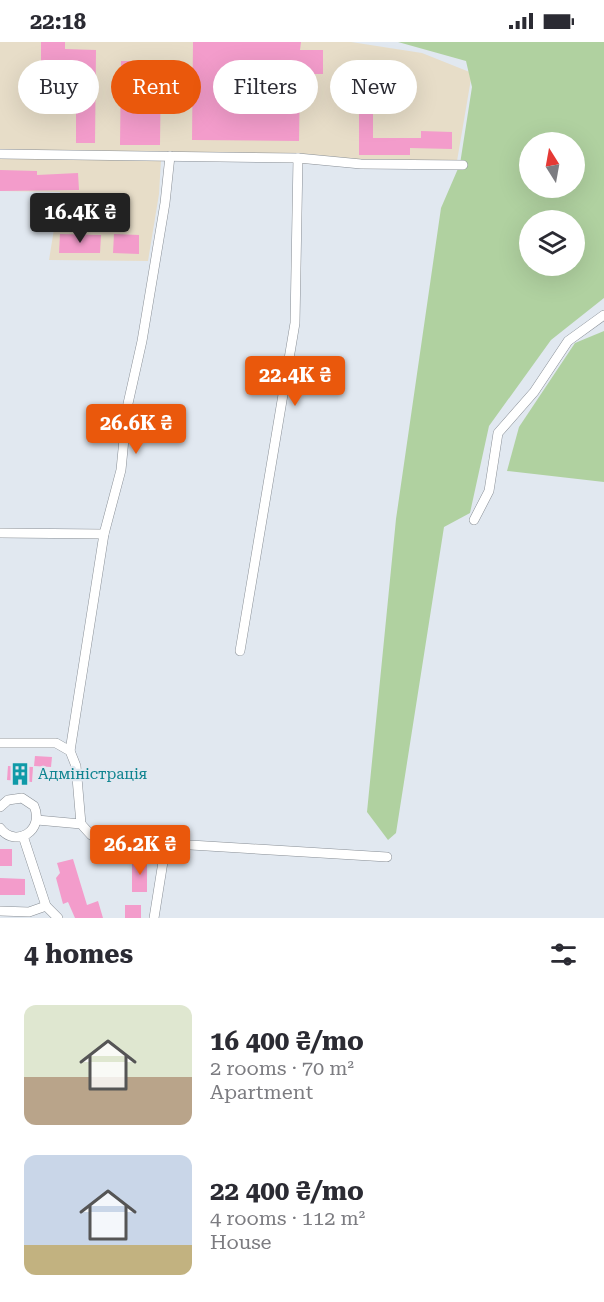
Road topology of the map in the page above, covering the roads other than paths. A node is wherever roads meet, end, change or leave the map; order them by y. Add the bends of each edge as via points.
1 (0, 154) edge
2 (170, 156) junction
3 (298, 158) junction
4 (463, 165) dead end
5 (604, 315) edge
6 (474, 520) dead end
7 (0, 533) edge
8 (104, 534) junction
9 (240, 651) dead end
10 (0, 743) edge
11 (70, 751) junction
12 (0, 806) edge
13 (37, 820) junction
14 (81, 824) junction
15 (0, 828) edge
16 (23, 836) junction
17 (166, 843) junction
18 (387, 857) dead end
19 (46, 906) junction
20 (0, 911) edge
21 (58, 918) edge
22 (154, 918) edge

1 - 2 street
2 - 3 street
2 - 8 street via 142,341 127,408 121,470
3 - 4 street via 361,164
3 - 9 street via 295,323
5 - 6 street via 568,341 534,392 498,433 489,490
7 - 8 street
8 - 11 street
10 - 11 street via 56,743
11 - 14 street via 76,766
12 - 13 street via 13,798 22,798 34,806
13 - 14 street
13 - 16 street
14 - 17 street via 91,835 109,840
15 - 16 street via 12,837
16 - 19 street
17 - 18 street
17 - 22 street
19 - 20 street via 29,912
19 - 21 street

